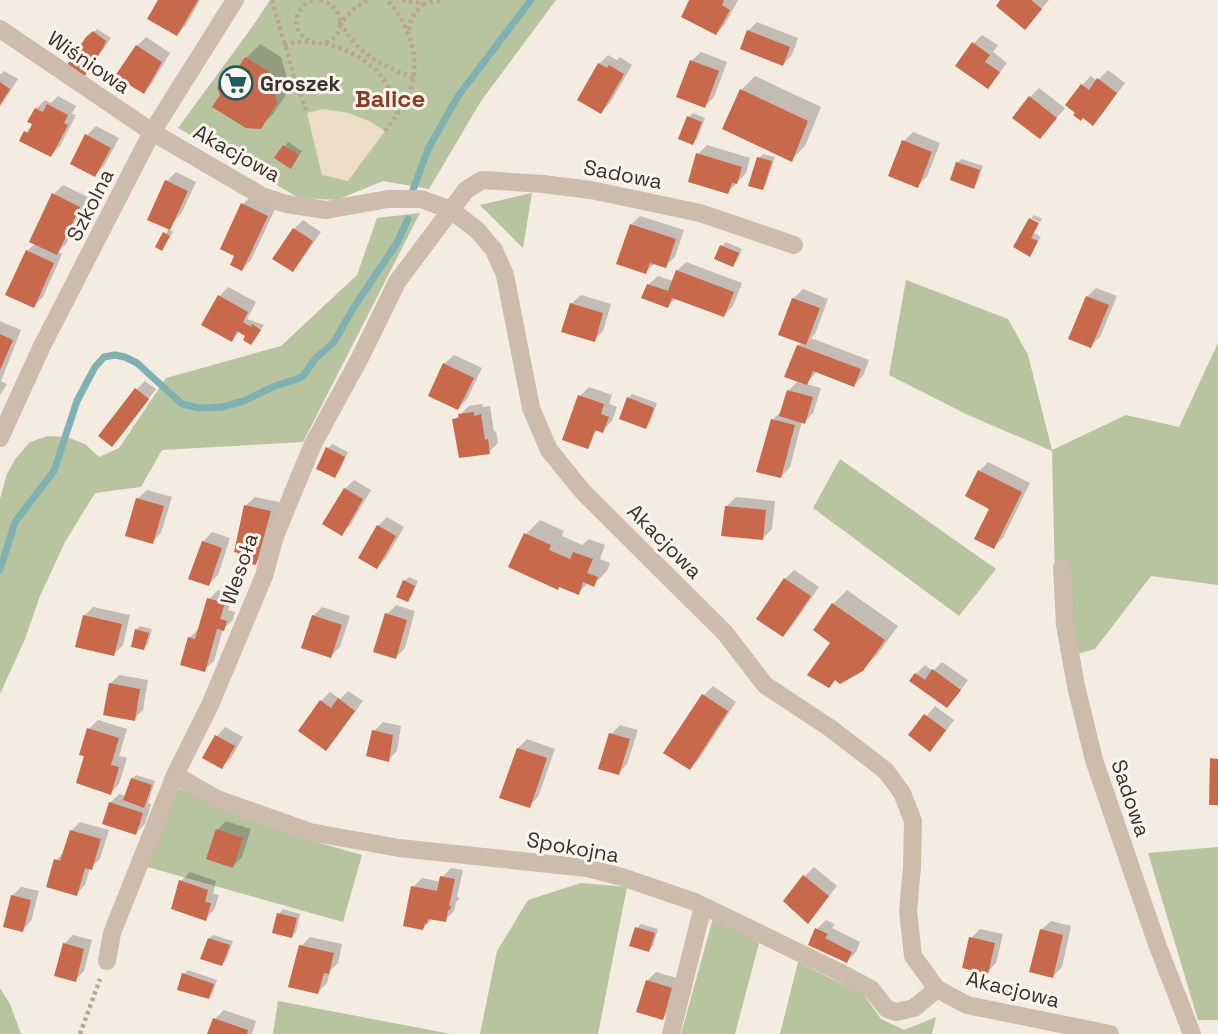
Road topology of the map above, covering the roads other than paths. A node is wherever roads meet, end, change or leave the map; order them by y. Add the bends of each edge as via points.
1 (234, 0) edge
2 (0, 29) edge
3 (152, 132) junction
4 (452, 210) junction
5 (794, 245) dead end
6 (0, 438) edge
7 (1062, 567) dead end
8 (175, 775) junction
9 (703, 906) junction
10 (107, 961) road end
11 (937, 989) junction
12 (671, 1034) edge
13 (1110, 1034) edge
14 (1192, 1034) edge

1 - 3 street, Szkolna
2 - 3 street, Wiśniowa
3 - 4 street, Akacjowa via 262,196 286,204 326,210 421,199
3 - 6 street, Szkolna
4 - 5 street, Sadowa via 466,190 482,180 543,184 700,213
4 - 8 street, Wesoła via 397,282 313,444 275,536 264,576
4 - 11 street, Akacjowa via 494,250 505,275 531,408 549,450 584,493 725,633 765,685 886,771 902,793 913,821 908,911 914,957
7 - 14 street, Sadowa via 1065,625 1094,760
8 - 9 street, Spokojna via 217,799 310,832 399,848 587,868
8 - 10 street, Wesoła via 112,933
9 - 11 street, Spokojna via 871,989 887,1009 914,1008
9 - 12 street
11 - 13 street, Akacjowa via 967,1005

